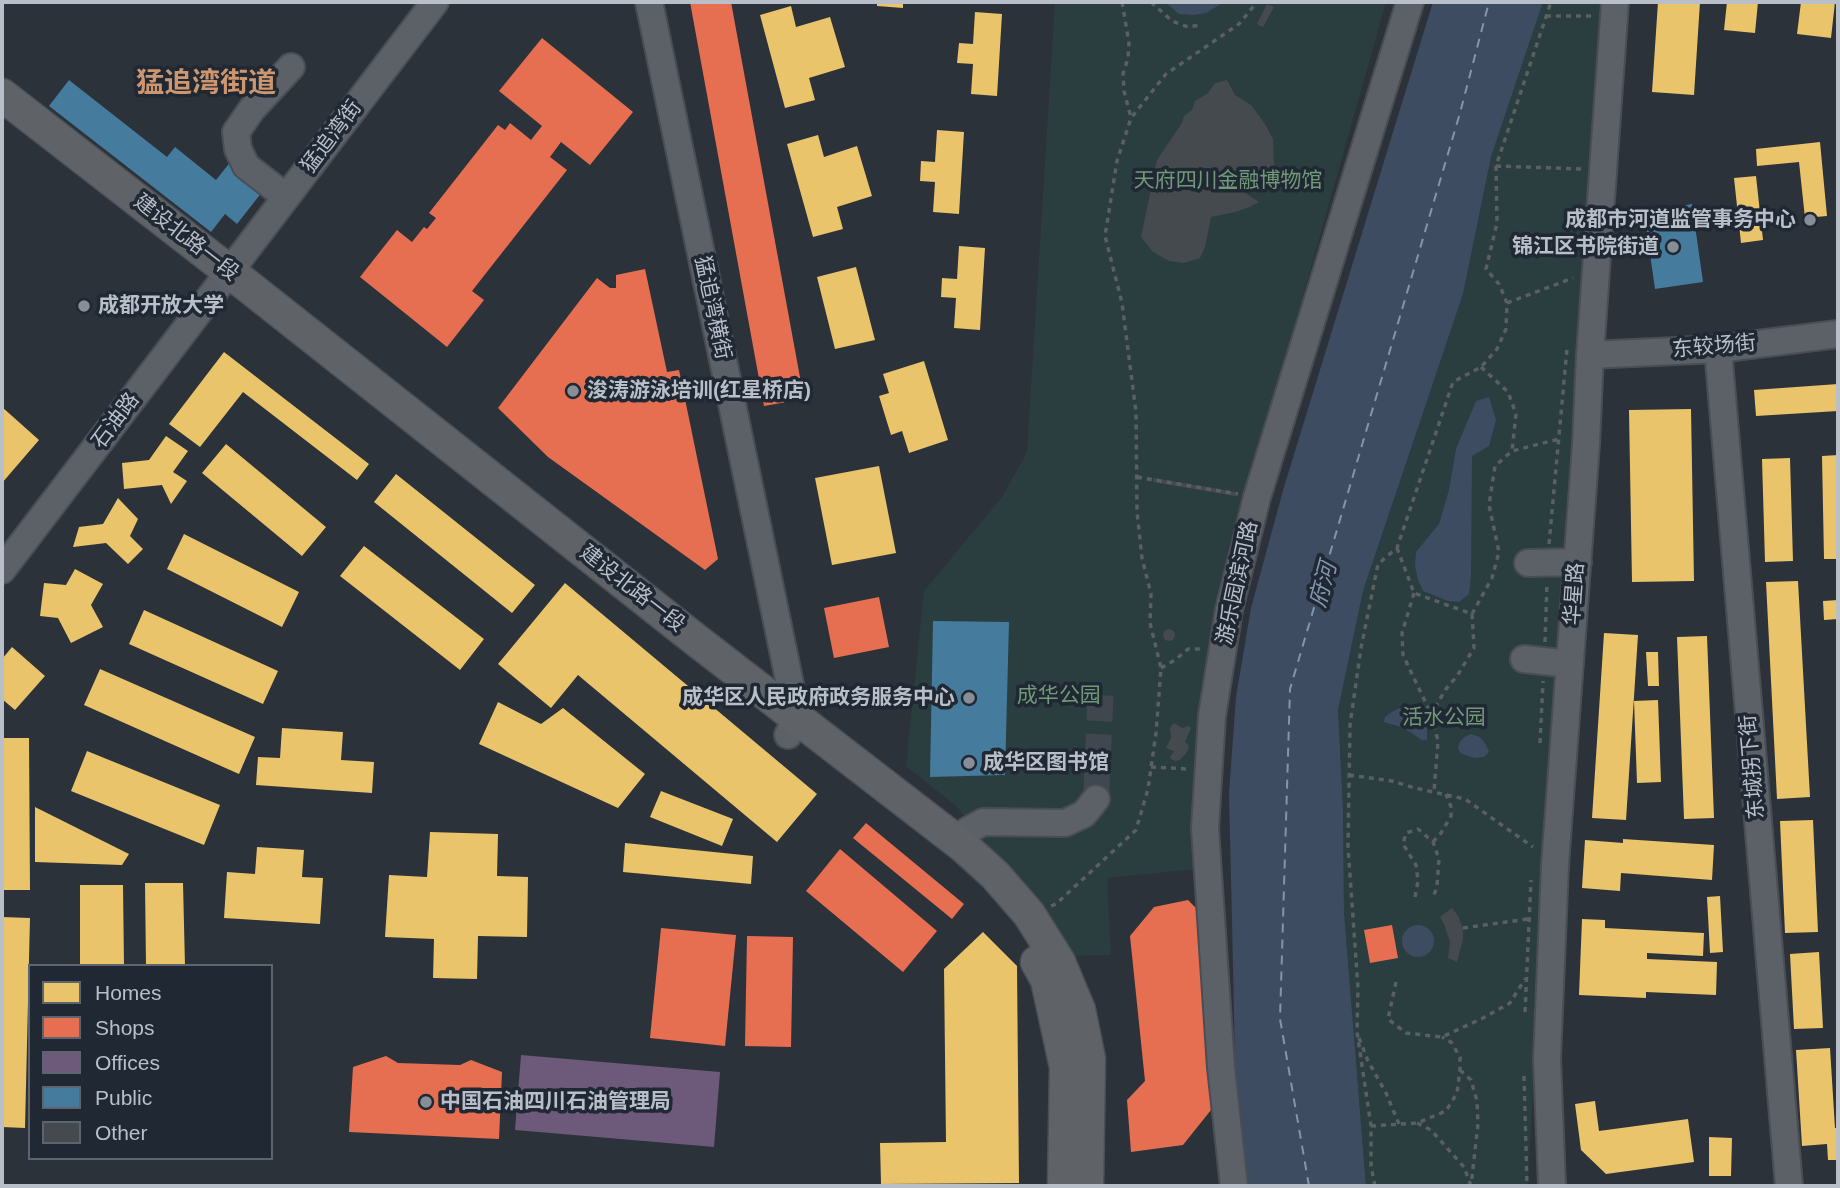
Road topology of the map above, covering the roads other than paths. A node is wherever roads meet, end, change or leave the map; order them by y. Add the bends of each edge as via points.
1 (435, 2) edge
2 (649, 2) edge
3 (1410, 2) edge
4 (1615, 2) edge
5 (291, 67) dead end
6 (2, 95) edge
7 (2, 119) edge
8 (286, 197) junction
9 (224, 279) junction
10 (1838, 334) edge
11 (1718, 349) junction
12 (1590, 355) junction
13 (1578, 562) junction
14 (1528, 563) dead end
15 (2, 570) edge
16 (1524, 659) dead end
17 (1570, 664) junction
18 (792, 727) junction
19 (1096, 799) dead end
20 (962, 846) junction
21 (1064, 1186) edge
22 (1087, 1186) edge
23 (1234, 1186) edge
24 (1552, 1186) edge
25 (1789, 1186) edge

1 - 8 street, 猛追湾街
2 - 18 street, 猛追湾横街
3 - 23 street, 游乐园滨河路 via 1257,497 1229,610 1212,716 1205,828
4 - 12 street, 华星路
5 - 8 street via 236,132 246,166
6 - 9 main road, 建设北路一段
7 - 9 main road, 建设北路一段
8 - 9 street, 猛追湾街
9 - 15 street, 石油路
9 - 18 main road, 建设北路一段
10 - 11 street, 东较场街
11 - 12 street, 东较场街
11 - 25 street, 东城拐下街
12 - 13 street, 华星路
13 - 14 street
13 - 17 street, 华星路
16 - 17 street
17 - 24 street, 华星路 via 1547,1059
18 - 20 main road, 建设北路一段
18 - 21 main road, 建设北路一段 via 956,867 1026,939 1047,980 1066,1067
19 - 20 street via 1084,814 1065,823 983,822 967,831
20 - 22 main road, 建设北路一段 via 1029,914 1059,962 1079,1010 1089,1059

